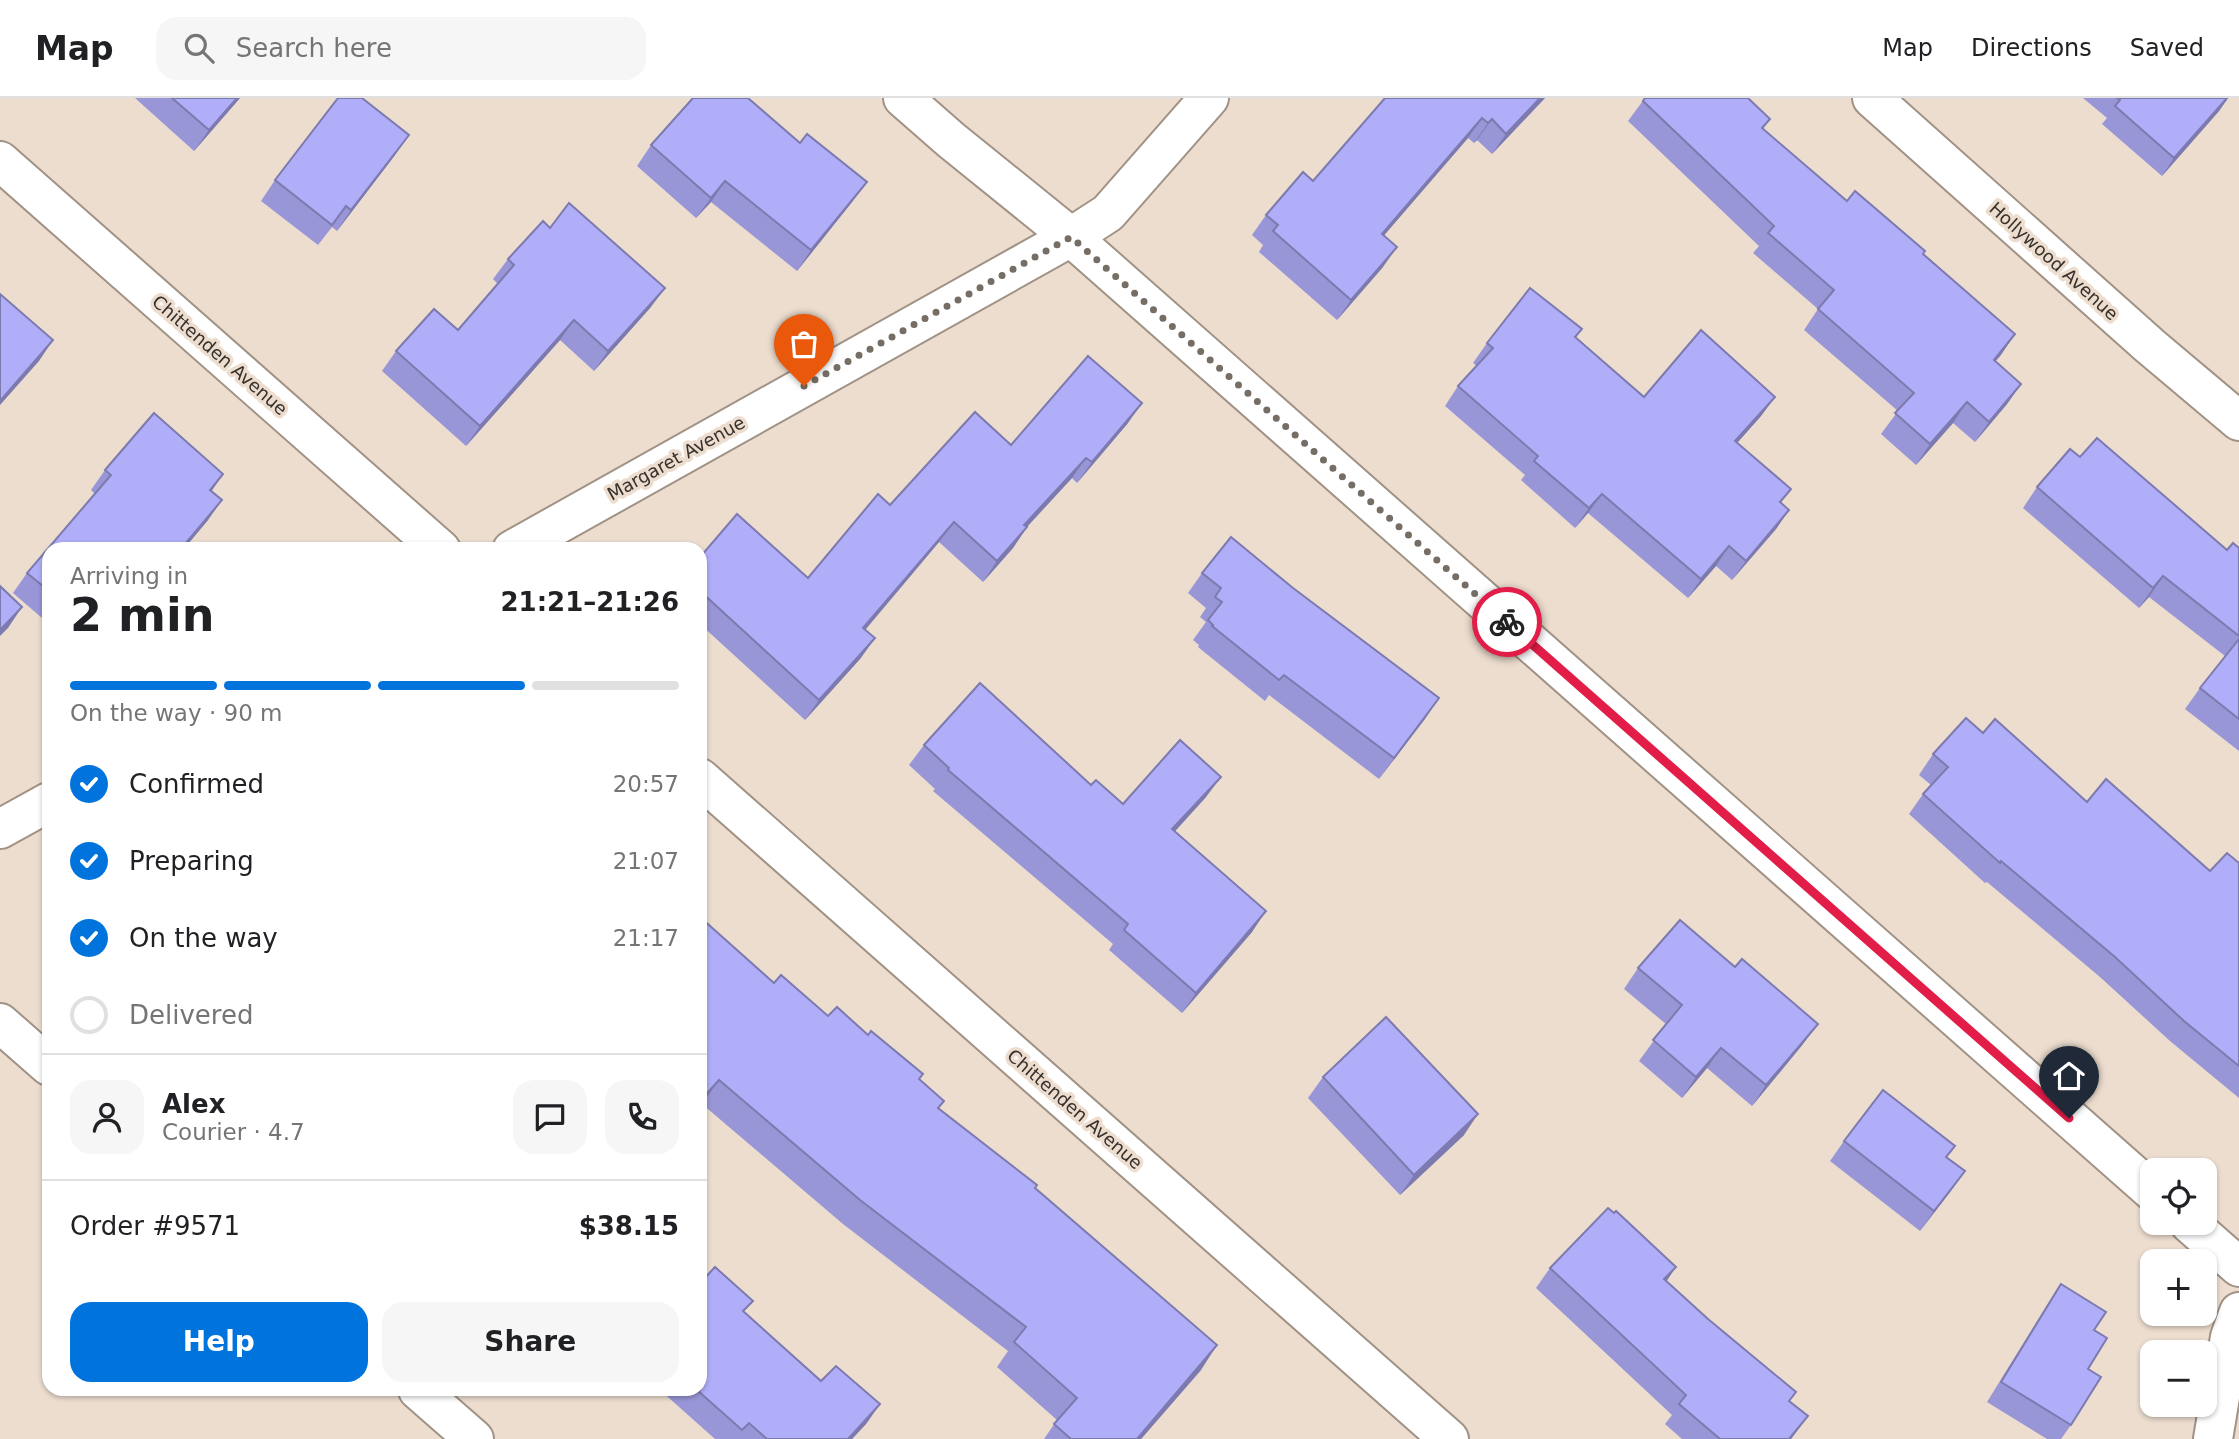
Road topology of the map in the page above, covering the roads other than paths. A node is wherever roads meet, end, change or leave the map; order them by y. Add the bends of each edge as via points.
1 (903, 98) edge
2 (1209, 98) edge
3 (1872, 98) edge
4 (0, 161) edge
5 (1071, 237) junction
6 (2239, 421) edge
7 (431, 542) edge
8 (526, 542) edge
9 (707, 784) edge
10 (42, 806) edge
11 (0, 829) edge
12 (0, 1023) edge
13 (42, 1060) edge
14 (2140, 1180) edge
15 (2203, 1235) edge
16 (2239, 1267) edge
17 (2239, 1312) edge
18 (425, 1396) edge
19 (474, 1439) edge
20 (1449, 1439) edge
21 (2213, 1439) edge

1 - 5 street
2 - 5 street, Margaret Avenue via 1108,213
3 - 6 street, Hollywood Avenue
4 - 7 street, Chittenden Avenue
5 - 8 street, Margaret Avenue
5 - 14 street
9 - 20 street, Chittenden Avenue
10 - 11 street
12 - 13 street
15 - 16 street
17 - 21 street via 2230,1337
18 - 19 street

